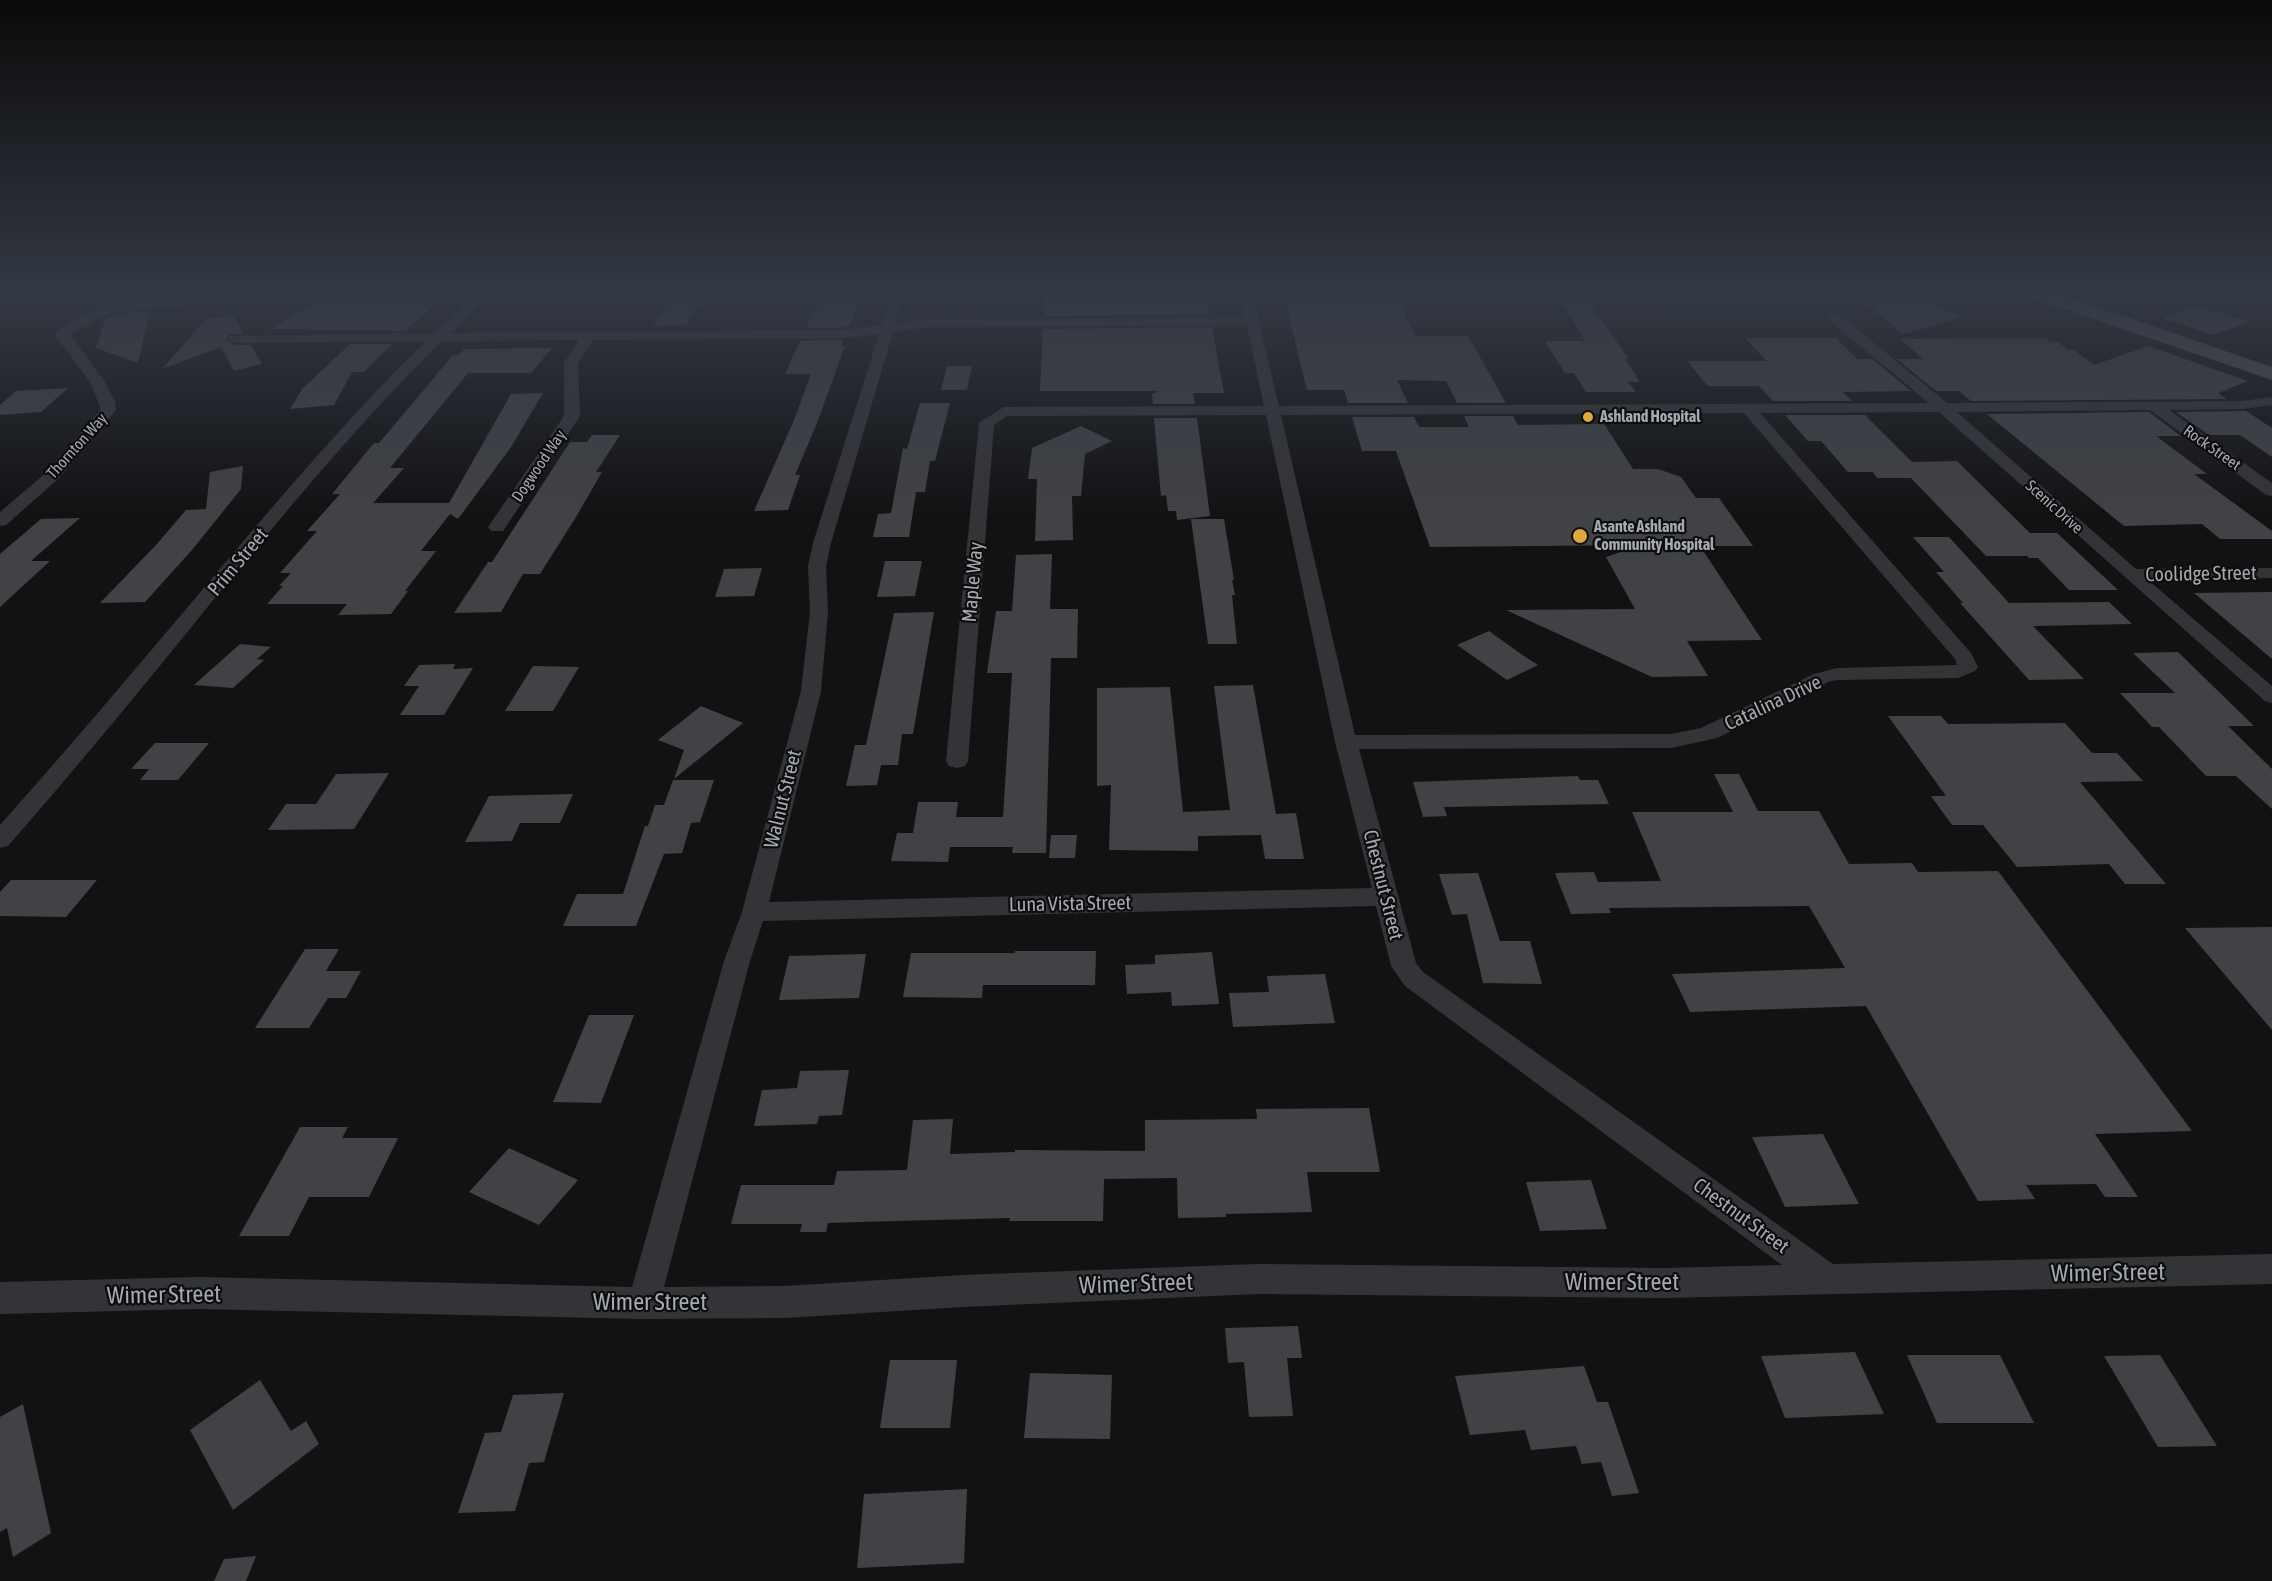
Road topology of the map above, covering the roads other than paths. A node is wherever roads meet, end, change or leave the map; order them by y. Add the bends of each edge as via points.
1 (85, 366) edge
2 (410, 366) edge
3 (571, 366) edge
4 (876, 366) edge
5 (1261, 366) edge
6 (1893, 366) edge
7 (2248, 366) edge
8 (2272, 374) edge
9 (2272, 401) edge
10 (2153, 406) junction
11 (1943, 407) junction
12 (1748, 408) junction
13 (1271, 411) junction
14 (2272, 491) edge
15 (0, 521) edge
16 (496, 527) dead end
17 (2272, 573) edge
18 (2131, 575) junction
19 (2272, 697) edge
20 (1346, 742) junction
21 (957, 761) dead end
22 (0, 840) edge
23 (1386, 897) junction
24 (754, 912) junction
25 (2272, 1269) edge
26 (1826, 1278) junction
27 (0, 1298) edge
28 (644, 1303) junction

1 - 15 street, Thornton Way via 103,390 110,410 52,476
2 - 22 street, Prim Street via 315,469 66,768
3 - 16 street, Dogwood Way via 572,416
4 - 24 street, Walnut Street via 822,543 817,566 819,612 811,691
5 - 13 street, Chestnut Street
6 - 11 street, Scenic Drive
7 - 8 main road
9 - 10 street
10 - 11 street
10 - 14 street, Rock Street
11 - 12 street
11 - 18 street, Scenic Drive
12 - 13 street
12 - 20 street, Catalina Drive via 1964,657 1968,667 1958,672 1837,674 1821,678 1709,733 1671,741
13 - 20 street, Chestnut Street
13 - 21 street, Maple Way via 1004,412 987,423
17 - 18 street, Coolidge Street
18 - 19 street, Scenic Drive
20 - 23 street, Chestnut Street
23 - 24 street, Luna Vista Street
23 - 26 street, Chestnut Street via 1404,966 1414,979
24 - 28 street, Walnut Street via 737,961
25 - 26 street, Wimer Street
26 - 28 street, Wimer Street via 1663,1283 1257,1279 962,1290 785,1302
27 - 28 street, Wimer Street via 199,1293

